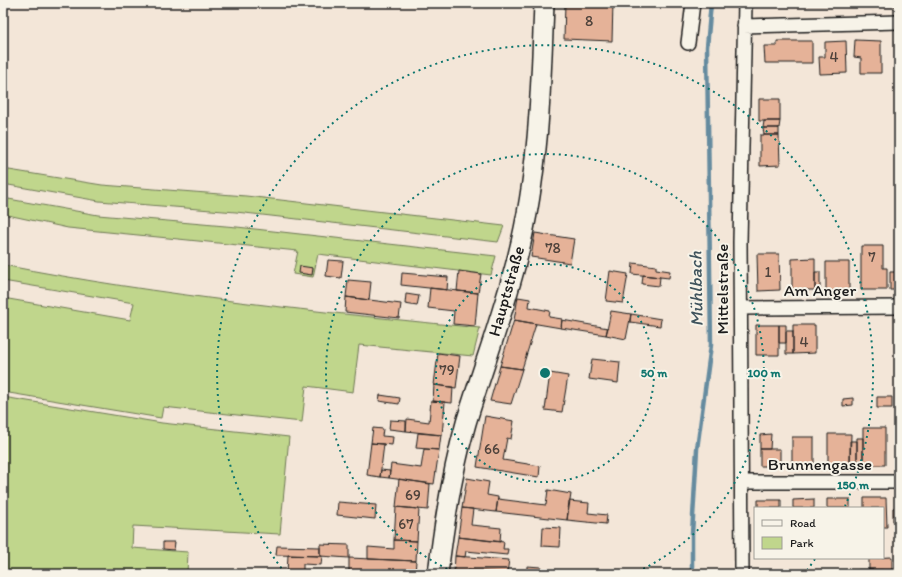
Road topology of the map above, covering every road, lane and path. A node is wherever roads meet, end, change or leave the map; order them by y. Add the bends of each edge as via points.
1 (544, 3) edge
2 (693, 3) edge
3 (745, 3) edge
4 (899, 22) edge
5 (744, 26) junction
6 (688, 43) dead end
7 (740, 308) junction
8 (899, 308) edge
9 (742, 482) junction
10 (899, 482) edge
11 (438, 574) edge
12 (742, 574) edge

1 - 11 main road, Hauptstraße via 541,95 532,181 518,255 466,424 454,474 443,528
2 - 6 street
3 - 5 street, Mittelstraße
4 - 5 street
5 - 7 street, Mittelstraße
7 - 8 street, Am Anger
7 - 9 street, Mittelstraße
9 - 10 street, Brunnengasse
9 - 12 street, Mittelstraße

